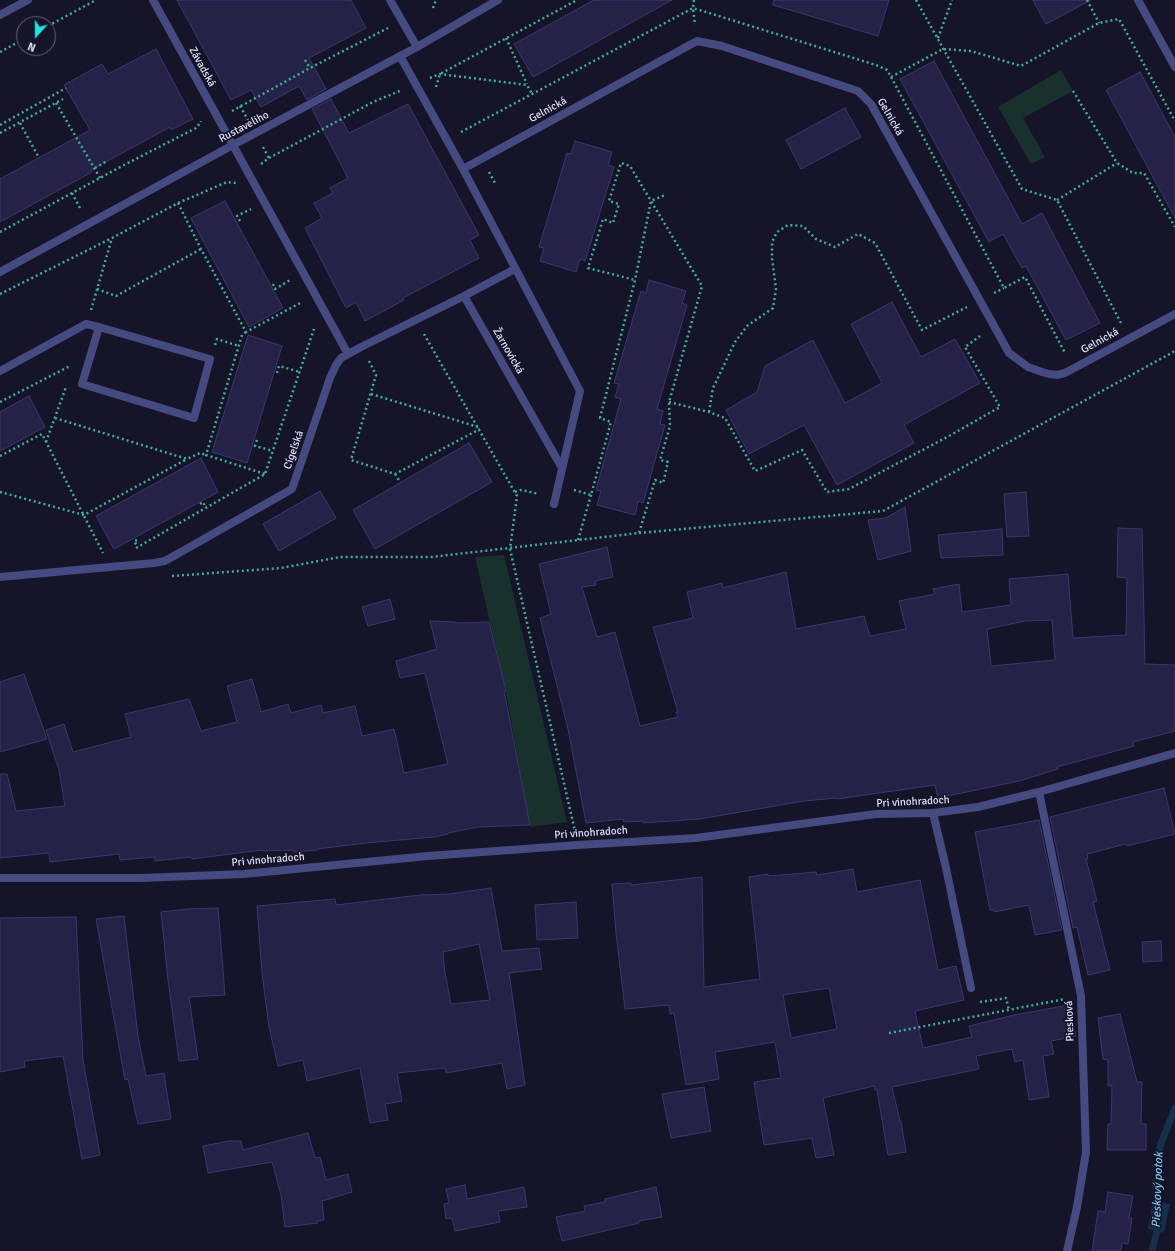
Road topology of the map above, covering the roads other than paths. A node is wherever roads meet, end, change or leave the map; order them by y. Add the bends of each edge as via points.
1 (28, 0) edge
2 (153, 0) edge
3 (390, 0) edge
4 (498, 0) edge
5 (1138, 0) edge
6 (0, 15) edge
7 (417, 47) junction
8 (400, 56) junction
9 (1175, 67) edge
10 (233, 145) junction
11 (463, 169) junction
12 (515, 269) junction
13 (0, 272) edge
14 (464, 296) junction
15 (1175, 314) edge
16 (99, 326) junction
17 (348, 354) junction
18 (0, 370) edge
19 (562, 468) junction
20 (554, 501) road end
21 (0, 577) edge
22 (1175, 753) edge
23 (1039, 792) junction
24 (933, 813) junction
25 (0, 878) edge
26 (971, 988) dead end
27 (1067, 1251) edge

1 - 6 street
2 - 10 street, Závadská
3 - 7 street
4 - 7 street, Rustaveliho
5 - 9 street
7 - 8 street, Rustaveliho
8 - 10 street, Rustaveliho
8 - 11 street
10 - 13 street, Rustaveliho
10 - 17 street
11 - 12 street
11 - 15 street, Gelnická via 697,40 858,91 871,104 1009,353 1028,367 1057,375 1065,373
12 - 14 street
12 - 19 street via 580,391
14 - 17 street, Cígeľská
14 - 19 street, Žarnovická
16 - 16 street via 82,384 194,418 210,359
16 - 18 street via 86,324
17 - 21 street, Cígeľská via 341,358 330,378 292,489 165,561
19 - 20 street
22 - 23 street, Pri vinohradoch
23 - 24 street, Pri vinohradoch via 978,807
23 - 27 street, Piesková via 1080,996 1086,1152
24 - 25 street, Pri vinohradoch via 876,814 696,838 452,854 244,874 141,878
24 - 26 street

